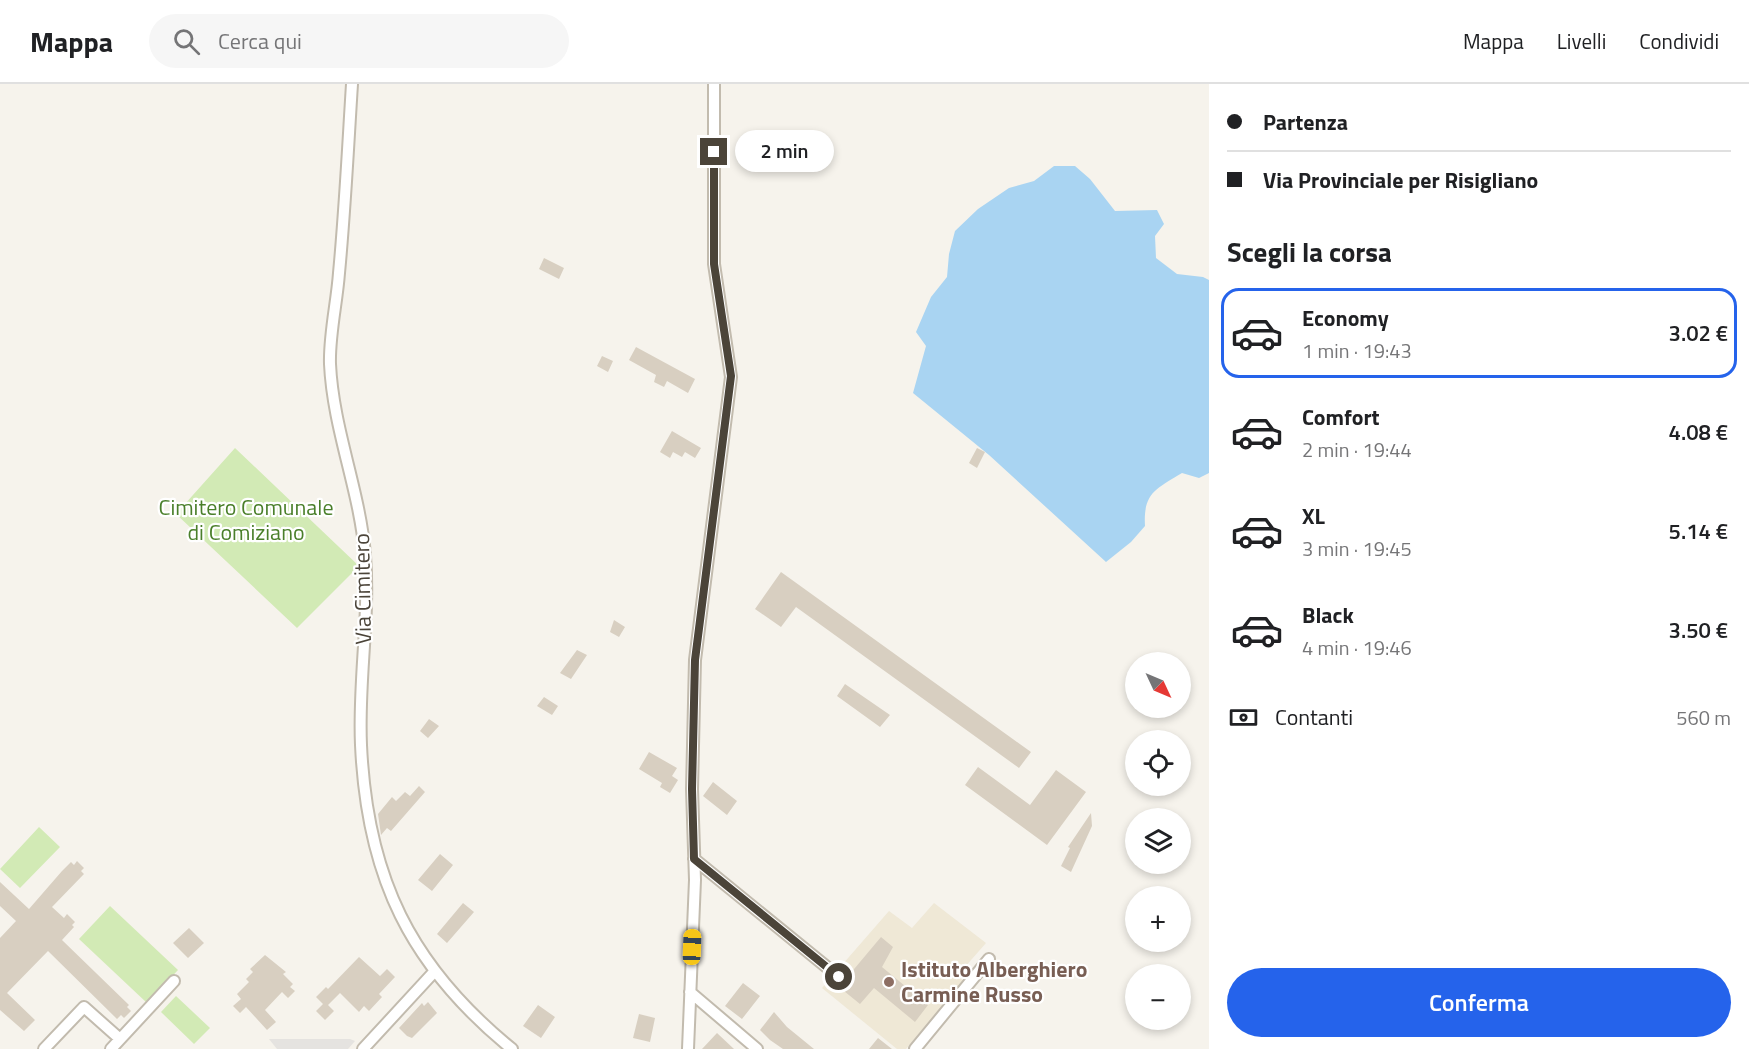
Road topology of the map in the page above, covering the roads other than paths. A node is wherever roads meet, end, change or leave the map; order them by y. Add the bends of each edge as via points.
1 (352, 84) edge
2 (714, 84) edge
3 (694, 859) junction
4 (989, 959) dead end
5 (434, 972) junction
6 (839, 977) dead end
7 (174, 981) dead end
8 (690, 992) junction
9 (120, 1039) junction
10 (509, 1048) edge
11 (44, 1049) edge
12 (111, 1049) edge
13 (363, 1049) edge
14 (688, 1049) edge
15 (757, 1049) edge
16 (915, 1049) edge

1 - 5 street, Via Cimitero via 330,363 365,556 367,612 361,744 375,850 397,911
2 - 3 street via 714,264 731,376 695,660
3 - 6 street
3 - 8 street
4 - 16 street
5 - 10 street, Via Cimitero
5 - 13 street
7 - 9 street
8 - 14 street
8 - 15 street
9 - 11 street via 84,1007
9 - 12 street

